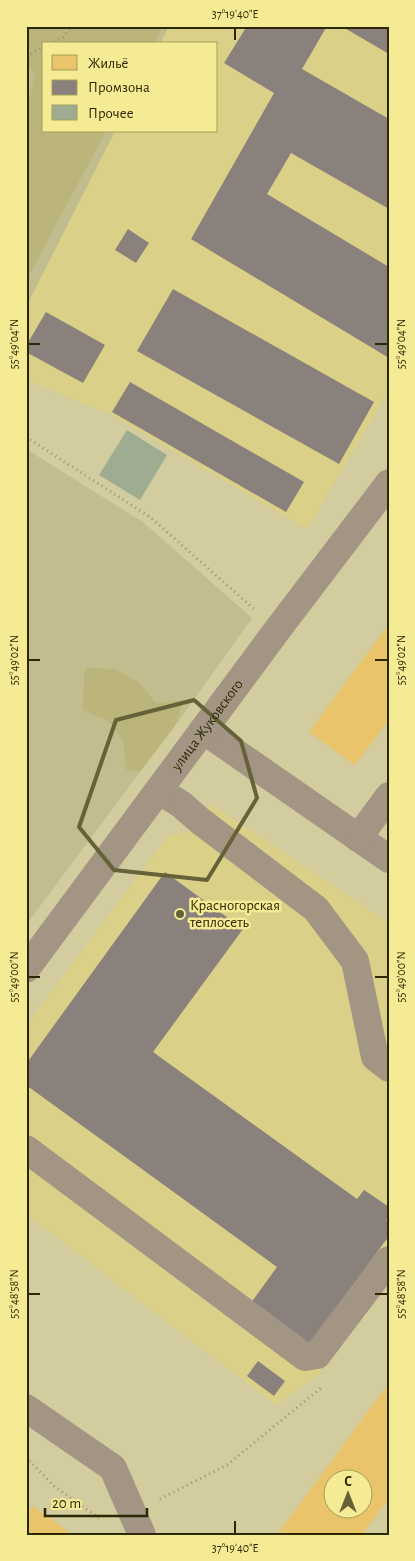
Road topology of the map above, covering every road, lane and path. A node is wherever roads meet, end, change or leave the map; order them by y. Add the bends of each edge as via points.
1 (72, 26) edge
2 (54, 42) edge
3 (42, 48) edge
4 (26, 56) edge
5 (26, 437) edge
6 (389, 483) edge
7 (278, 629) junction
8 (203, 730) junction
9 (159, 790) junction
10 (389, 796) edge
11 (358, 838) junction
12 (389, 859) edge
13 (26, 969) edge
14 (389, 1068) edge
15 (26, 1149) edge
16 (389, 1260) edge
17 (324, 1385) dead end
18 (26, 1408) edge
19 (26, 1457) edge
20 (106, 1524) dead end
21 (138, 1524) edge

1 - 2 path
3 - 4 path
5 - 7 path via 150,517
6 - 7 street, улица Жуковского
7 - 8 street, улица Жуковского
8 - 9 street, улица Жуковского
8 - 11 street
9 - 13 street, улица Жуковского
9 - 14 street via 316,909 355,961 375,1057
10 - 11 street
11 - 12 street
15 - 16 street via 305,1357 318,1355
17 - 21 path via 227,1465
18 - 21 street via 113,1468
19 - 20 path via 54,1486

